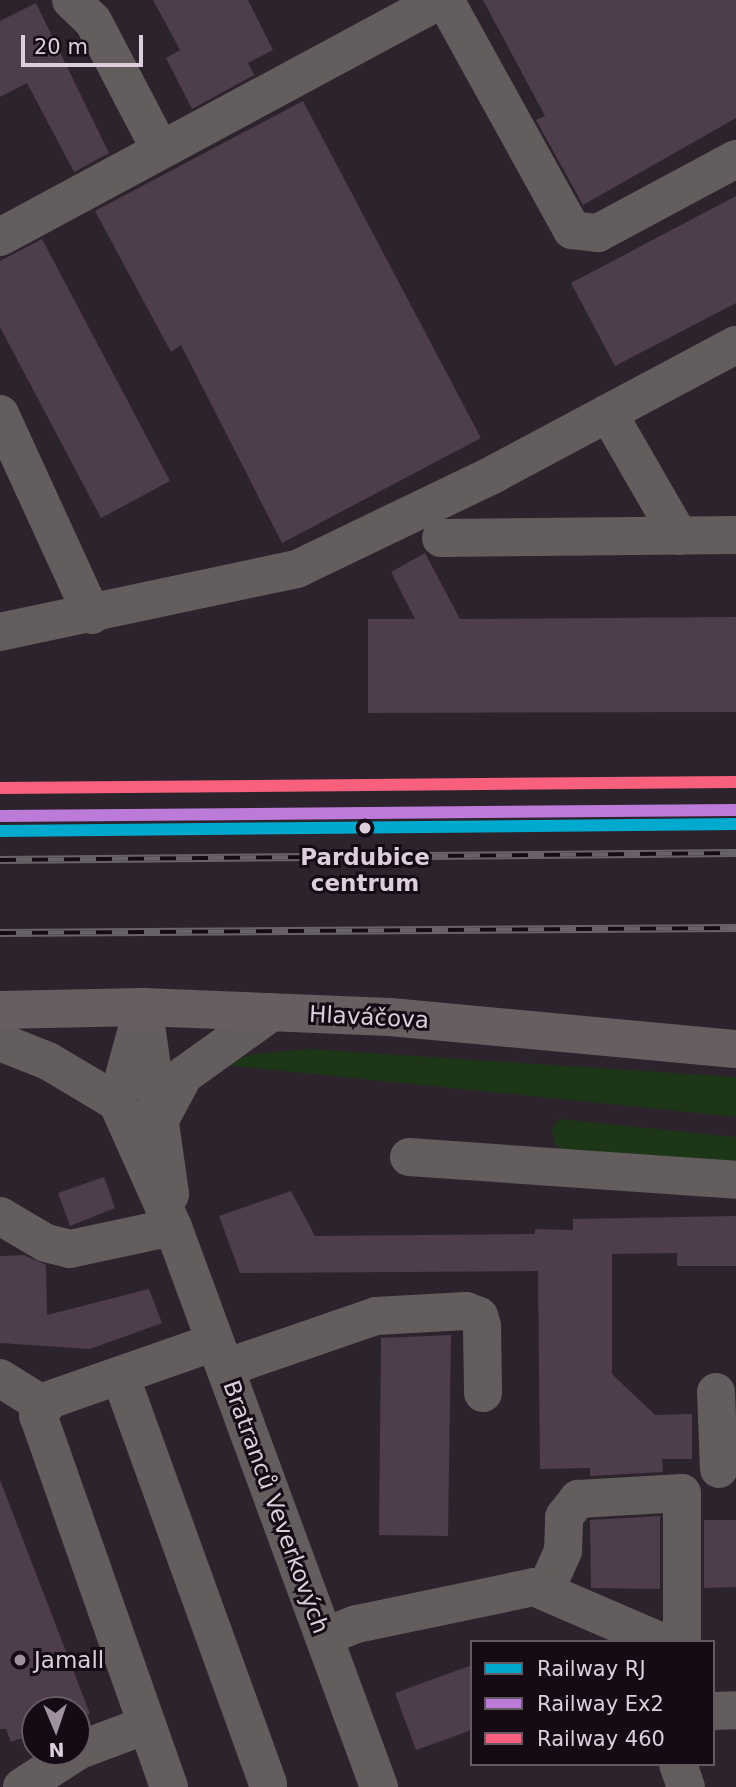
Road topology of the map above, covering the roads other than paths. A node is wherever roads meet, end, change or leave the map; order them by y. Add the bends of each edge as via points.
1 (71, 0) edge
2 (442, 0) edge
3 (160, 149) junction
4 (736, 159) edge
5 (0, 237) edge
6 (736, 345) edge
7 (608, 413) junction
8 (0, 414) edge
9 (736, 535) edge
10 (679, 536) junction
11 (441, 538) dead end
12 (92, 615) junction
13 (0, 632) edge
14 (144, 1007) junction
15 (0, 1010) edge
16 (272, 1012) junction
17 (0, 1042) edge
18 (736, 1049) edge
19 (117, 1102) junction
20 (162, 1116) junction
21 (410, 1157) dead end
22 (736, 1180) edge
23 (0, 1216) edge
24 (173, 1227) junction
25 (220, 1355) junction
26 (120, 1375) junction
27 (0, 1378) edge
28 (716, 1392) dead end
29 (483, 1393) dead end
30 (43, 1405) junction
31 (728, 1468) edge
32 (682, 1493) junction
33 (546, 1589) junction
34 (324, 1637) junction
35 (659, 1640) edge
36 (682, 1640) edge
37 (736, 1710) edge
38 (715, 1711) edge
39 (146, 1725) junction
40 (91, 1746) edge
41 (0, 1763) edge
42 (53, 1766) edge
43 (679, 1766) edge
44 (268, 1784) dead end
45 (19, 1787) edge
46 (169, 1787) edge
47 (379, 1787) edge
48 (686, 1787) edge

1 - 3 street via 93,21
2 - 3 street
2 - 4 street via 572,230 598,233
3 - 5 street
6 - 7 street
7 - 10 street
7 - 12 street via 306,566
8 - 12 street
9 - 10 street
10 - 11 street
12 - 13 street
14 - 15 main road, Hlaváčova
14 - 16 main road, Hlaváčova
14 - 19 street
14 - 20 street, Bratranců Veverkových
16 - 18 main road, Hlaváčova via 505,1026
16 - 20 street via 184,1075
17 - 19 street via 48,1061
19 - 24 street, Bratranců Veverkových
20 - 24 street, Bratranců Veverkových
21 - 22 street
23 - 24 street via 46,1243 70,1249
24 - 25 street, Bratranců Veverkových
25 - 26 street
25 - 29 street via 376,1316 466,1311 479,1316 482,1326
25 - 34 street, Bratranců Veverkových
26 - 30 street
26 - 44 street
27 - 30 street
28 - 31 street
30 - 39 street via 39,1422
31 - 32 street
32 - 33 street via 578,1499 564,1517 563,1550
32 - 36 street
33 - 34 street via 522,1587 357,1623
33 - 35 street
34 - 47 street, Bratranců Veverkových
37 - 38 street
39 - 40 street
39 - 46 street
41 - 45 street
42 - 45 street
43 - 48 street

